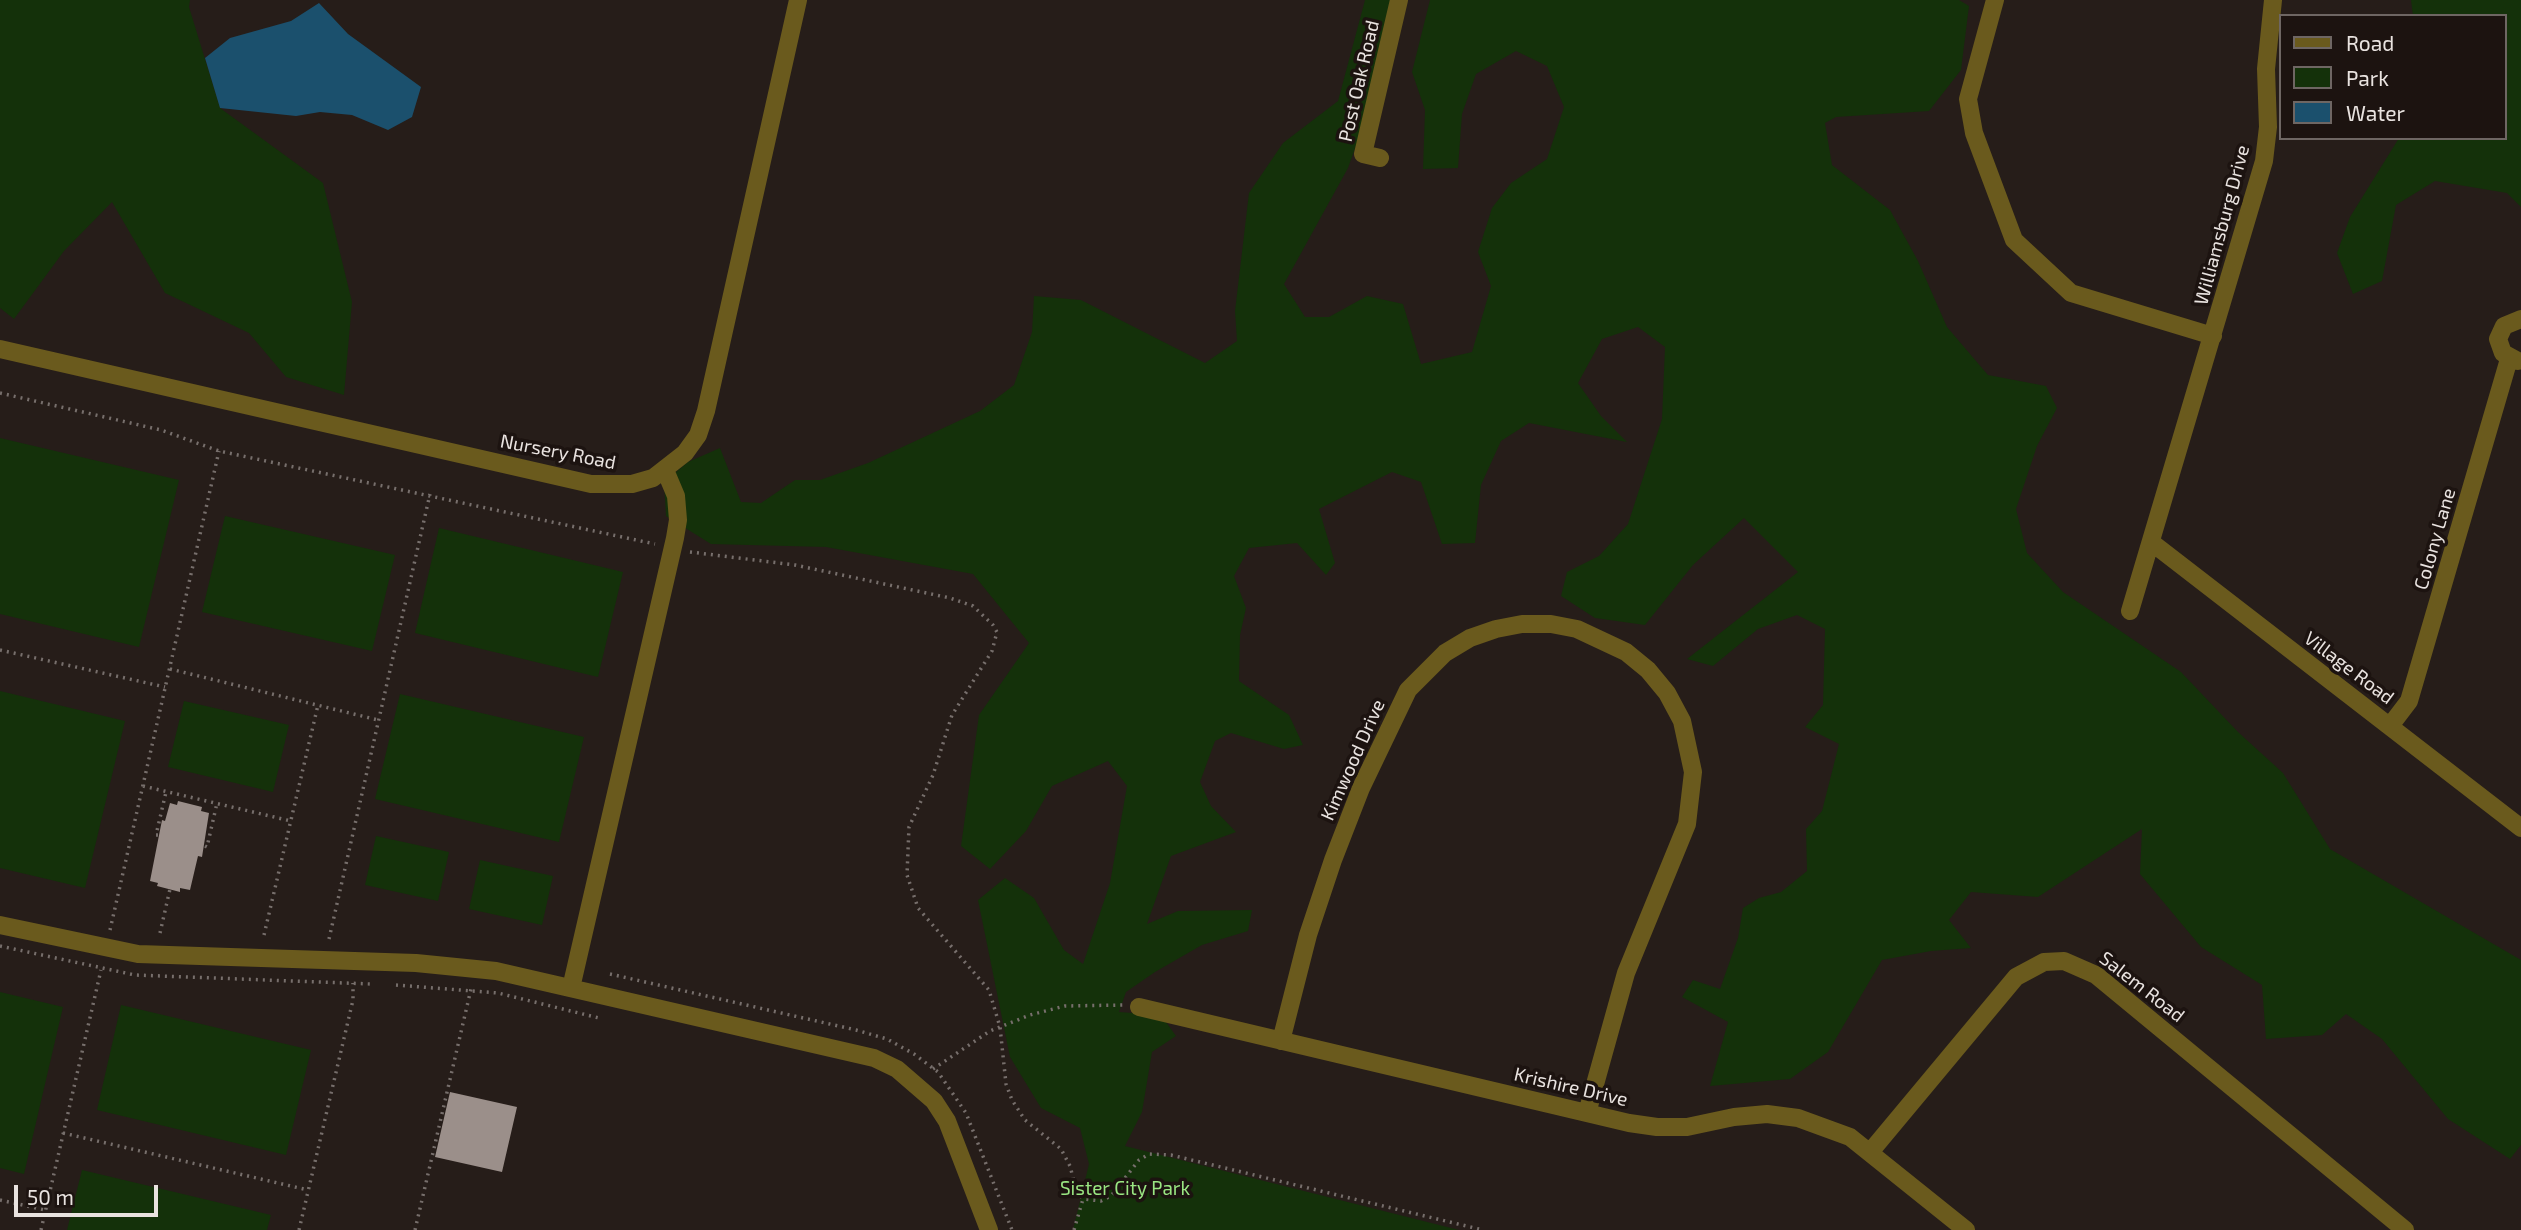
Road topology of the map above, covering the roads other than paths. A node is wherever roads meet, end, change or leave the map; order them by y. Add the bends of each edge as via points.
1 (797, 0) edge
2 (1399, 0) edge
3 (1995, 0) edge
4 (2273, 0) edge
5 (1380, 158) dead end
6 (2521, 319) edge
7 (2213, 335) junction
8 (0, 349) edge
9 (2515, 360) edge
10 (665, 470) junction
11 (2151, 542) junction
12 (2130, 611) dead end
13 (2390, 726) junction
14 (2521, 828) edge
15 (0, 925) edge
16 (571, 988) junction
17 (1139, 1007) road end
18 (1281, 1041) junction
19 (1587, 1113) junction
20 (1871, 1151) junction
21 (989, 1230) edge
22 (1966, 1230) edge
23 (2405, 1230) edge

1 - 10 street, Nursery Road via 706,411 698,435
2 - 5 street, Post Oak Road via 1363,154
3 - 7 street, Williamsburg Drive via 1968,99 1974,133 2014,240 2071,293
4 - 7 street, Williamsburg Drive via 2264,161
6 - 9 street, Colony Lane via 2509,321 2500,332 2499,347
7 - 11 street, Williamsburg Drive
8 - 10 street, Nursery Road via 591,484 632,484
9 - 13 street, Colony Lane via 2409,701
10 - 16 street via 676,496 673,548
11 - 12 street, Williamsburg Drive
11 - 13 street, Village Road
13 - 14 street, Village Road
15 - 16 street via 138,954 467,967
16 - 21 street via 874,1058 897,1069 926,1092 947,1121
17 - 18 street, Krishire Drive
18 - 19 street, Krishire Drive
18 - 19 street, Kimwood Drive via 1333,860 1408,690 1445,653 1483,633 1522,624 1577,629 1626,652 1667,693 1682,721 1693,772 1687,824 1626,973
19 - 20 street, Krishire Drive via 1657,1127 1756,1115 1798,1118 1825,1125
20 - 22 street, Krishire Drive
20 - 23 street, Salem Road via 2016,976 2044,962 2064,961 2096,975

